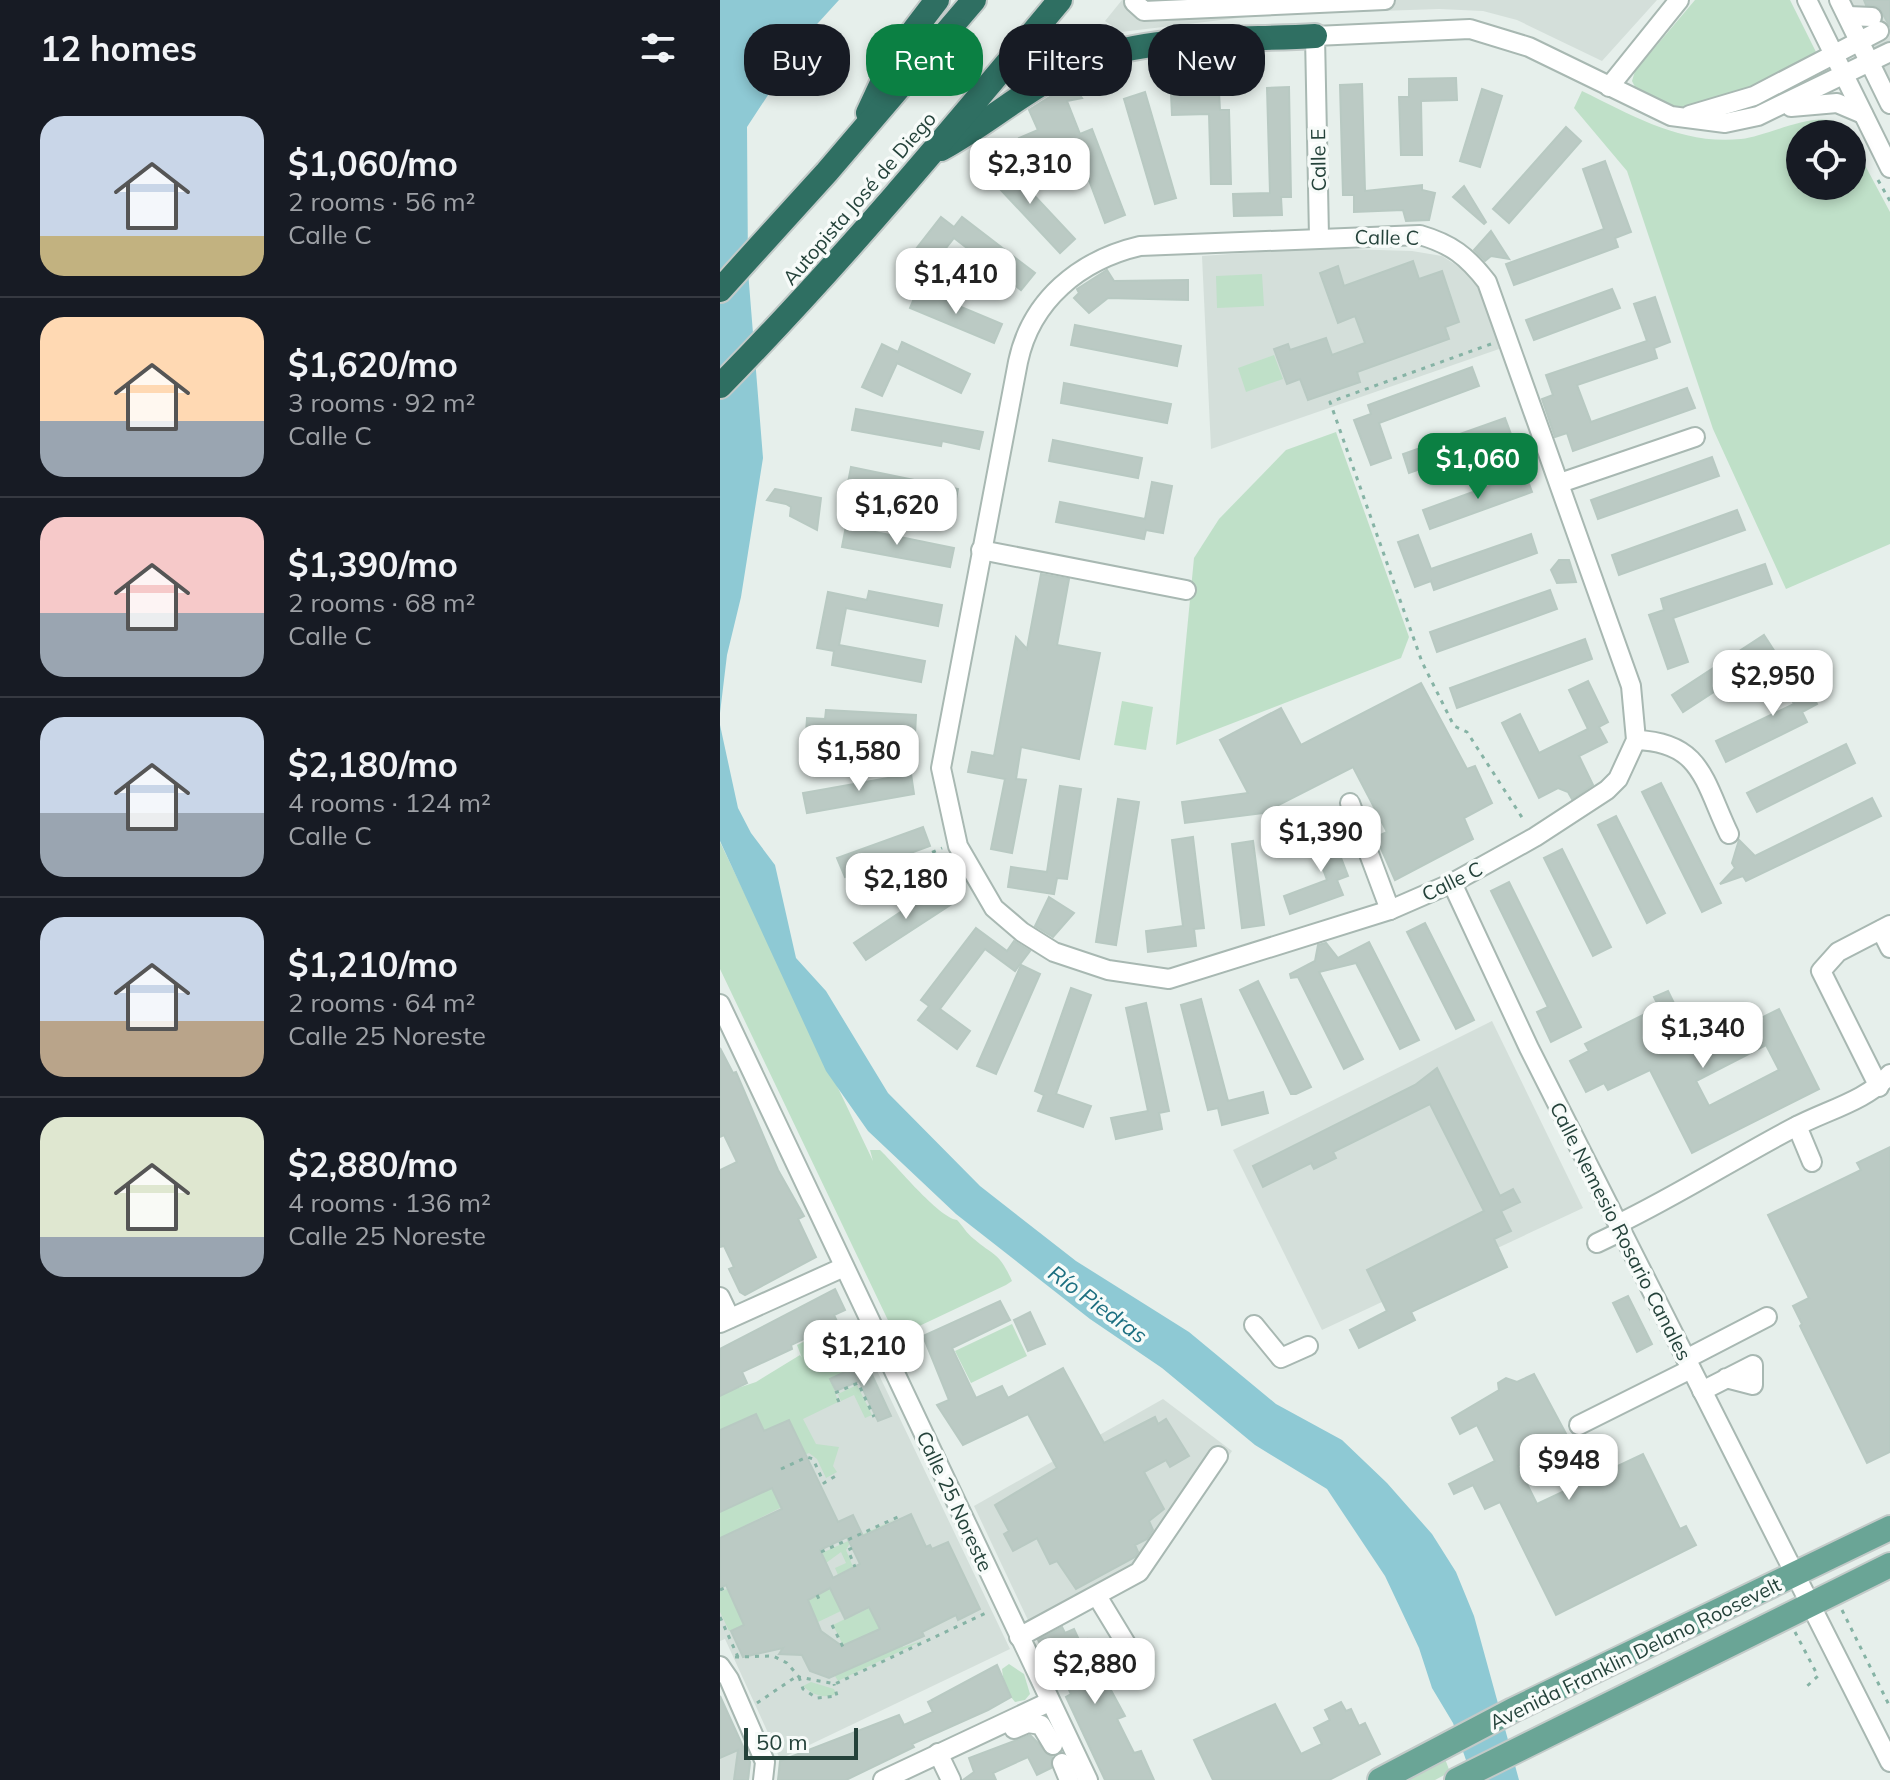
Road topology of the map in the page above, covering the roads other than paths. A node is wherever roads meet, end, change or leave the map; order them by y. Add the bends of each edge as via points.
1 (937, 0) edge
2 (974, 0) edge
3 (1060, 0) edge
4 (1136, 0) edge
5 (1385, 0) edge
6 (1679, 0) edge
7 (1807, 0) edge
8 (1844, 8) edge
9 (1315, 36) junction
10 (1860, 41) junction
11 (1890, 52) edge
12 (1834, 55) junction
13 (1870, 63) junction
14 (1844, 75) junction
15 (1609, 87) junction
16 (1890, 104) edge
17 (1768, 111) junction
18 (1863, 114) junction
19 (1671, 116) junction
20 (854, 141) junction
21 (929, 156) junction
22 (1890, 168) edge
23 (1319, 237) junction
24 (720, 290) edge
25 (720, 386) edge
26 (1695, 437) dead end
27 (1560, 483) junction
28 (981, 550) junction
29 (1186, 590) dead end
30 (1636, 740) junction
31 (1350, 803) dead end
32 (1729, 834) dead end
33 (1452, 883) junction
34 (1390, 910) junction
35 (1885, 927) edge
36 (1890, 948) edge
37 (720, 1004) edge
38 (1885, 1080) edge
39 (1797, 1126) junction
40 (1812, 1162) dead end
41 (1687, 1191) junction
42 (1708, 1199) dead end
43 (1620, 1227) junction
44 (1597, 1243) dead end
45 (844, 1267) junction
46 (720, 1297) edge
47 (1767, 1317) dead end
48 (725, 1321) edge
49 (1254, 1325) dead end
50 (1308, 1346) dead end
51 (1688, 1364) junction
52 (1726, 1378) junction
53 (1702, 1391) junction
54 (1579, 1425) dead end
55 (1218, 1456) dead end
56 (1890, 1528) edge
57 (1890, 1565) edge
58 (1795, 1576) junction
59 (1097, 1596) junction
60 (1810, 1605) junction
61 (1019, 1637) junction
62 (1128, 1647) dead end
63 (726, 1661) edge
64 (1049, 1702) junction
65 (991, 1741) dead end
66 (1053, 1745) dead end
67 (938, 1753) junction
68 (1888, 1754) edge
69 (1459, 1779) edge
70 (763, 1780) edge
71 (883, 1780) edge
72 (951, 1780) edge
73 (1088, 1780) edge
74 (1380, 1780) edge

1 - 20 highway via 895,55
2 - 20 highway, Autopista José de Diego
3 - 21 highway, Autopista José de Diego
4 - 5 street via 1144,11
6 - 15 street
7 - 12 street
8 - 10 street
8 - 10 street via 1876,24
9 - 15 street via 1470,29 1529,47
9 - 21 highway via 1149,46 1095,59 1039,85
9 - 23 street, Calle E
10 - 12 street
10 - 13 street
11 - 13 street
12 - 14 street
12 - 19 street via 1754,96 1702,113
13 - 14 street
13 - 16 street
14 - 17 street
14 - 18 street
15 - 19 street
17 - 18 street via 1828,103
17 - 19 street via 1725,123
18 - 22 street
20 - 24 highway, Autopista José de Diego
21 - 25 highway, Autopista José de Diego
23 - 27 street, Calle C via 1420,235 1449,243 1471,260 1487,282
23 - 28 street, Calle C via 1140,246 1115,252 1062,284 1034,317 1019,356
26 - 27 street
27 - 30 street, Calle C via 1631,686
28 - 29 street
28 - 34 street, Calle C via 941,768 957,842 994,908 1054,952 1134,976 1169,979
30 - 32 street via 1665,741 1692,757
30 - 33 street, Calle C via 1607,790
31 - 34 street
33 - 34 street, Calle C
33 - 43 street, Calle Nemesio Rosario Canales
35 - 36 street
35 - 38 street via 1838,952 1821,971
37 - 45 street, Calle 25 Noreste
38 - 39 street
39 - 40 street
39 - 41 street
41 - 42 street
41 - 43 street
43 - 44 street
43 - 51 street, Calle Nemesio Rosario Canales
45 - 48 street
45 - 61 street, Calle 25 Noreste
46 - 48 street
47 - 51 street
49 - 50 street via 1281,1358
51 - 53 street, Calle Nemesio Rosario Canales
51 - 54 street
52 - 52 street via 1753,1365 1753,1385
52 - 53 street
53 - 58 street, Calle Nemesio Rosario Canales
55 - 59 street via 1139,1572
56 - 58 main road, Avenida Franklin Delano Roosevelt
57 - 60 main road, Avenida Franklin Delano Roosevelt
58 - 60 street, Calle Nemesio Rosario Canales
58 - 74 main road, Avenida Franklin Delano Roosevelt via 1432,1746
59 - 61 street
59 - 62 street
60 - 68 street, Calle Nemesio Rosario Canales
60 - 69 main road, Avenida Franklin Delano Roosevelt
61 - 64 street, Calle 25 Noreste
63 - 70 street via 765,1762
64 - 67 street
64 - 73 street, Calle 25 Noreste
65 - 66 street via 1033,1723 1044,1727
67 - 71 street
67 - 72 street

